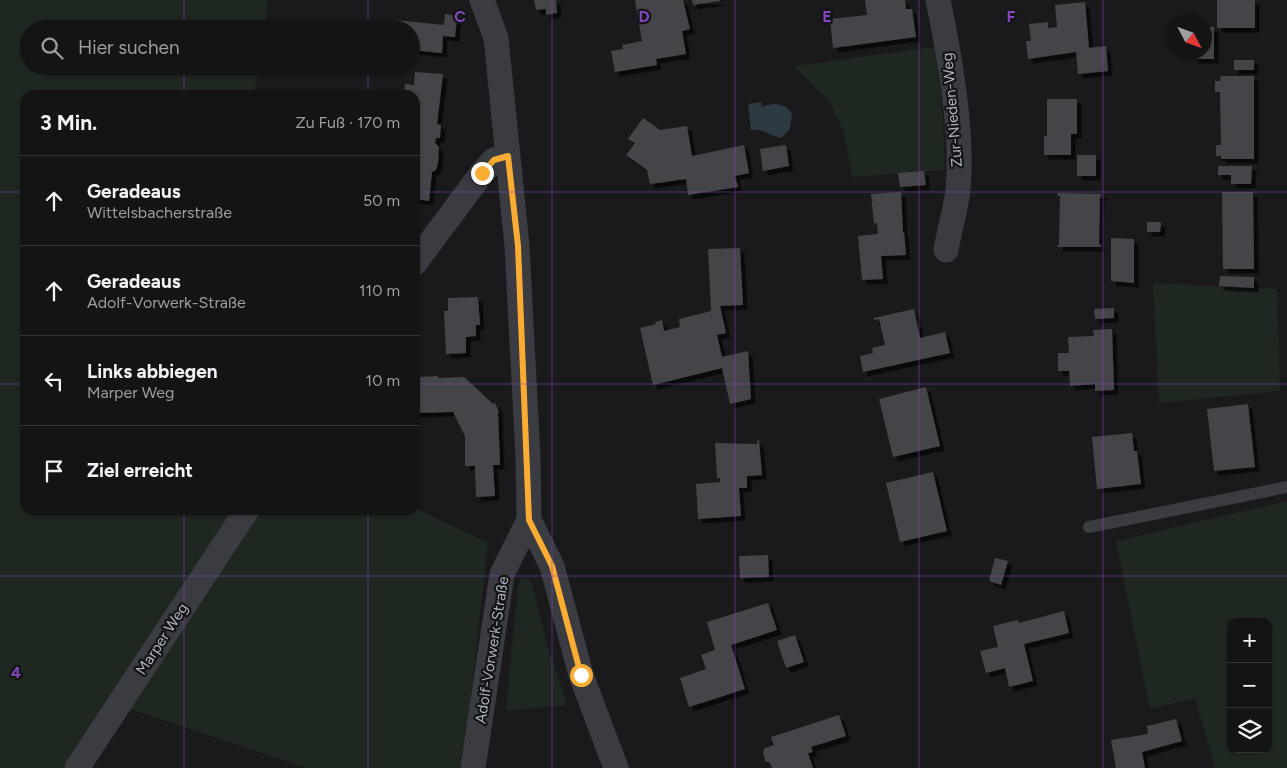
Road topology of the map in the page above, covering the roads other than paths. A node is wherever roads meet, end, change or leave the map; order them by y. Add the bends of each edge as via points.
1 (482, 0) edge
2 (938, 0) edge
3 (508, 156) junction
4 (946, 250) dead end
5 (420, 256) edge
6 (1287, 487) edge
7 (244, 515) edge
8 (529, 520) junction
9 (1089, 528) dead end
10 (78, 768) edge
11 (473, 768) edge
12 (616, 768) edge

1 - 3 street, Adolf-Vorwerk-Straße via 496,38
2 - 4 street, Zur-Nieden-Weg via 951,76 958,149 957,196
3 - 5 street via 494,160 482,173
3 - 8 street, Adolf-Vorwerk-Straße via 518,246
6 - 9 lane
7 - 10 street, Marper Weg
8 - 11 street, Adolf-Vorwerk-Straße via 502,574
8 - 12 street via 552,566 581,675

